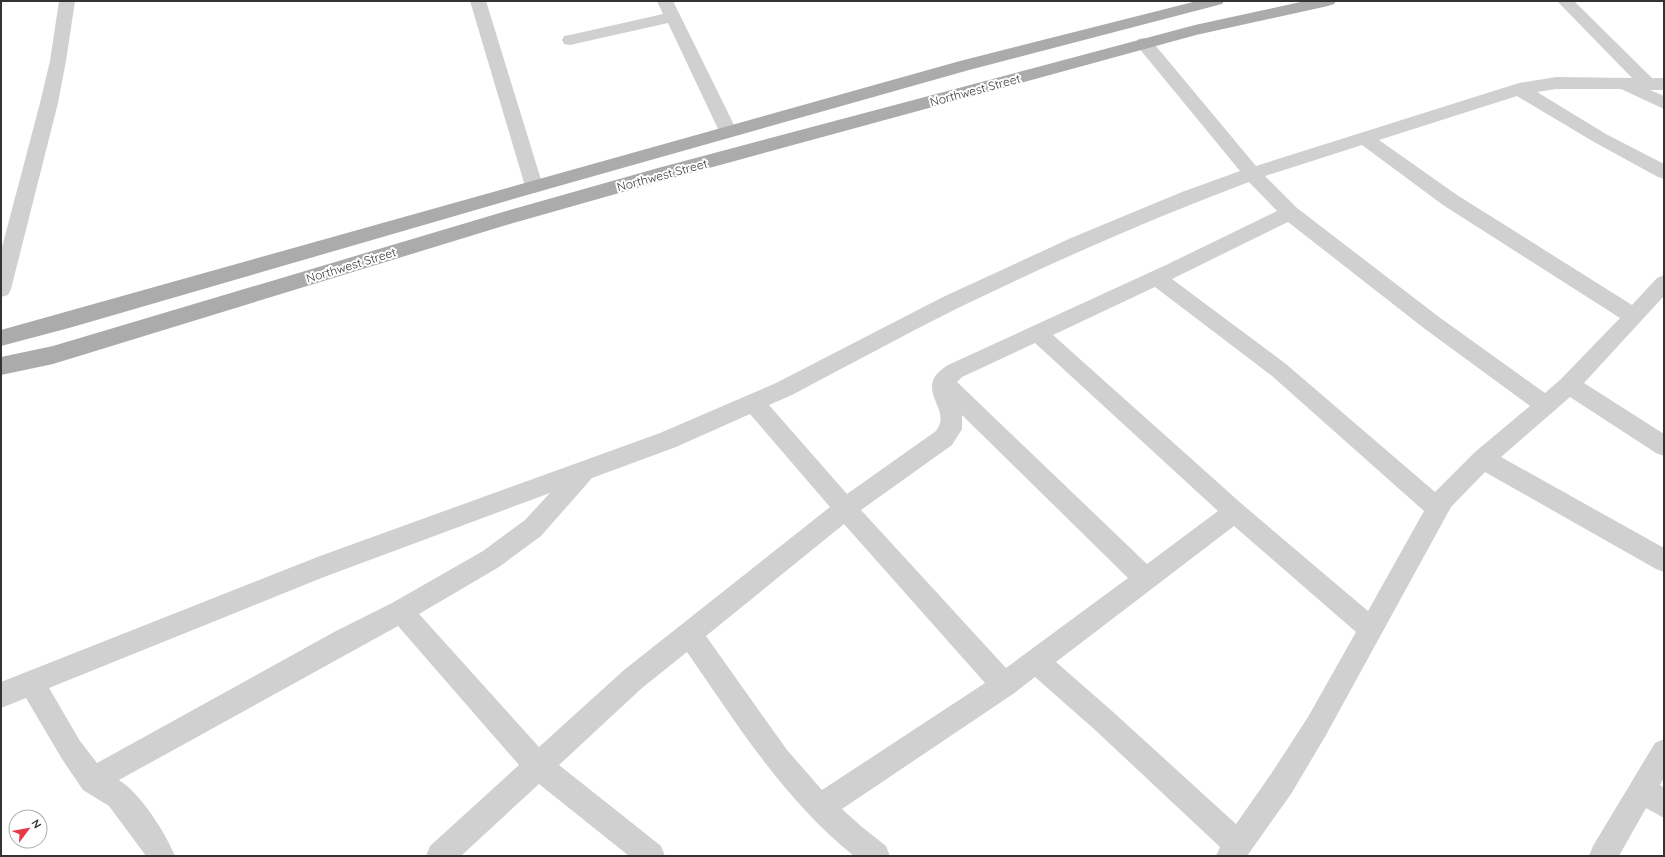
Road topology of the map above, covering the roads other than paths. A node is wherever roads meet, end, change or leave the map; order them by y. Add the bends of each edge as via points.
1 (67, 1) edge
2 (478, 1) edge
3 (665, 1) edge
4 (1216, 1) edge
5 (1328, 1) edge
6 (1565, 1) edge
7 (672, 17) junction
8 (570, 40) dead end
9 (1144, 43) junction
10 (1624, 83) junction
11 (1656, 84) edge
12 (1519, 89) junction
13 (1664, 104) edge
14 (728, 131) junction
15 (1364, 138) junction
16 (1664, 172) edge
17 (1252, 174) junction
18 (534, 186) junction
19 (1290, 213) junction
20 (1157, 278) junction
21 (1664, 283) edge
22 (1, 289) edge
23 (1634, 316) junction
24 (1037, 332) junction
25 (1, 338) edge
26 (1, 366) edge
27 (944, 382) junction
28 (1569, 385) junction
29 (754, 403) junction
30 (1545, 405) junction
31 (1664, 446) edge
32 (1483, 459) junction
33 (585, 470) junction
34 (1438, 508) junction
35 (846, 509) junction
36 (1235, 512) junction
37 (1664, 561) edge
38 (1146, 579) junction
39 (401, 611) junction
40 (1371, 629) junction
41 (689, 634) junction
42 (1036, 661) junction
43 (32, 683) junction
44 (1004, 685) junction
45 (1, 695) edge
46 (1664, 752) edge
47 (538, 766) junction
48 (93, 780) junction
49 (1653, 797) edge
50 (821, 807) junction
51 (1234, 850) edge
52 (161, 856) edge
53 (440, 856) edge
54 (651, 856) edge
55 (876, 856) edge
56 (1603, 856) edge

1 - 22 street via 49,103
2 - 18 street
3 - 7 street
4 - 14 main road, Northwest Street via 966,65
5 - 9 main road, Northwest Street
6 - 11 street
7 - 8 street
7 - 14 street
9 - 17 street
9 - 26 main road, Northwest Street via 658,175 503,219 53,355
10 - 11 street
10 - 12 street via 1556,83
10 - 13 street
12 - 15 street
12 - 16 street via 1600,138
14 - 18 main road, Northwest Street
15 - 17 street
15 - 23 street via 1450,200
17 - 19 street
17 - 29 street via 1078,243 950,303
18 - 25 main road, Northwest Street
19 - 20 street
19 - 30 street via 1432,323
20 - 24 street
20 - 34 street via 1279,370
21 - 23 street
23 - 28 street
24 - 27 street via 954,371
24 - 36 street
27 - 35 street via 943,390 952,416 951,428 944,438
27 - 38 street
28 - 30 street
28 - 31 street
29 - 33 street via 668,440
29 - 35 street
30 - 32 street
32 - 34 street
32 - 37 street
33 - 39 street via 533,528 492,559
33 - 43 street via 320,567
34 - 40 street
35 - 41 street
35 - 44 street
36 - 38 street
36 - 40 street
38 - 42 street
39 - 47 street
39 - 48 street
40 - 51 street via 1317,726 1281,784
41 - 47 street via 633,678
41 - 50 street via 778,759
42 - 44 street
42 - 51 street via 1120,736
43 - 45 street
43 - 48 street via 71,750
44 - 50 street
46 - 49 street
47 - 53 street
47 - 54 street
48 - 52 street via 119,796 153,840
49 - 56 street
50 - 55 street

